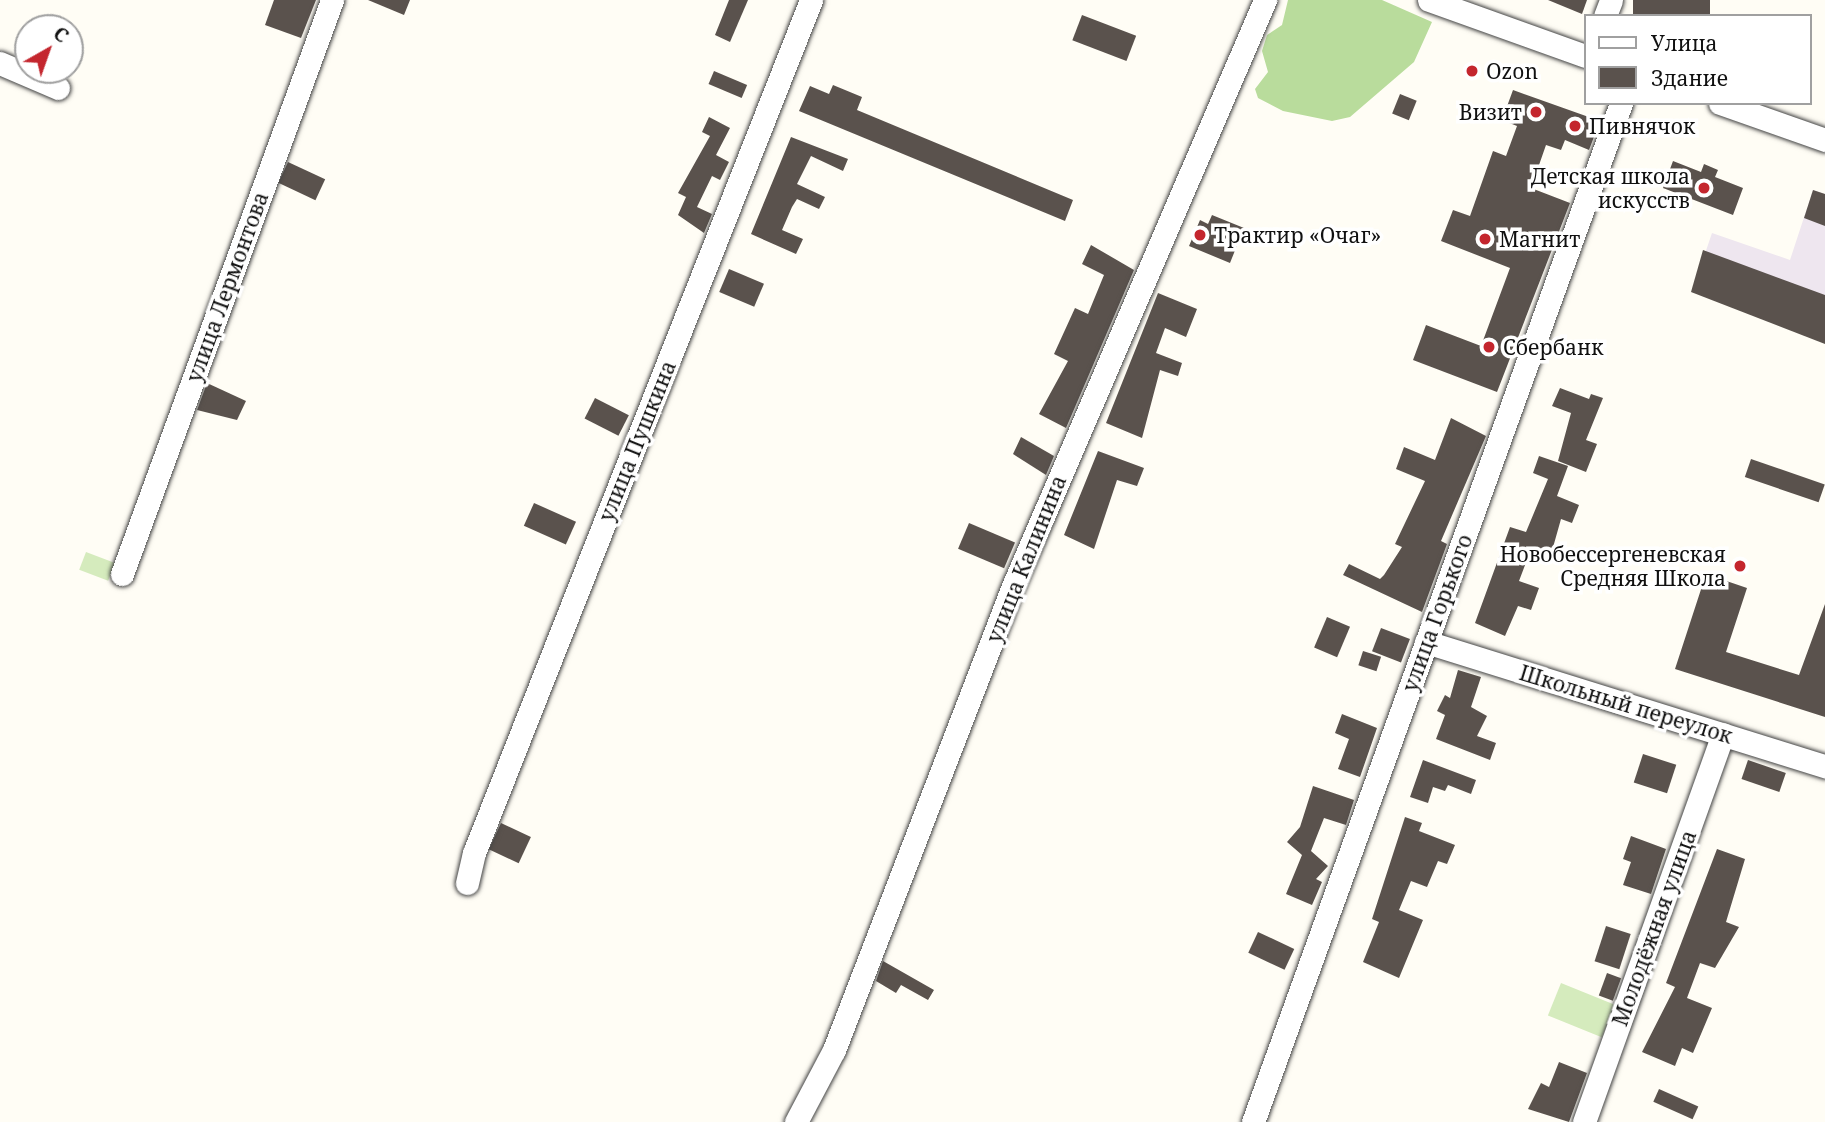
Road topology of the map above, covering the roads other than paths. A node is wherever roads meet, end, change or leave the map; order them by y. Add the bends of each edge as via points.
1 (332, 0) edge
2 (811, 0) edge
3 (1265, 0) edge
4 (1429, 0) edge
5 (1584, 56) edge
6 (0, 63) edge
7 (58, 88) dead end
8 (1620, 105) edge
9 (1726, 105) edge
10 (1825, 140) edge
11 (122, 574) dead end
12 (1426, 642) junction
13 (1723, 734) junction
14 (1825, 766) edge
15 (467, 883) dead end
16 (796, 1122) edge
17 (1253, 1122) edge
18 (1584, 1122) edge

1 - 11 street, улица Лермонтова
2 - 15 street, улица Пушкина via 474,853
3 - 16 street, улица Калинина via 1014,584 834,1051
4 - 5 street
6 - 7 street
8 - 12 street, улица Горького
9 - 10 street
12 - 13 street, Школьный переулок
12 - 17 street, улица Горького
13 - 14 street, Школьный переулок
13 - 18 street, Молодёжная улица

